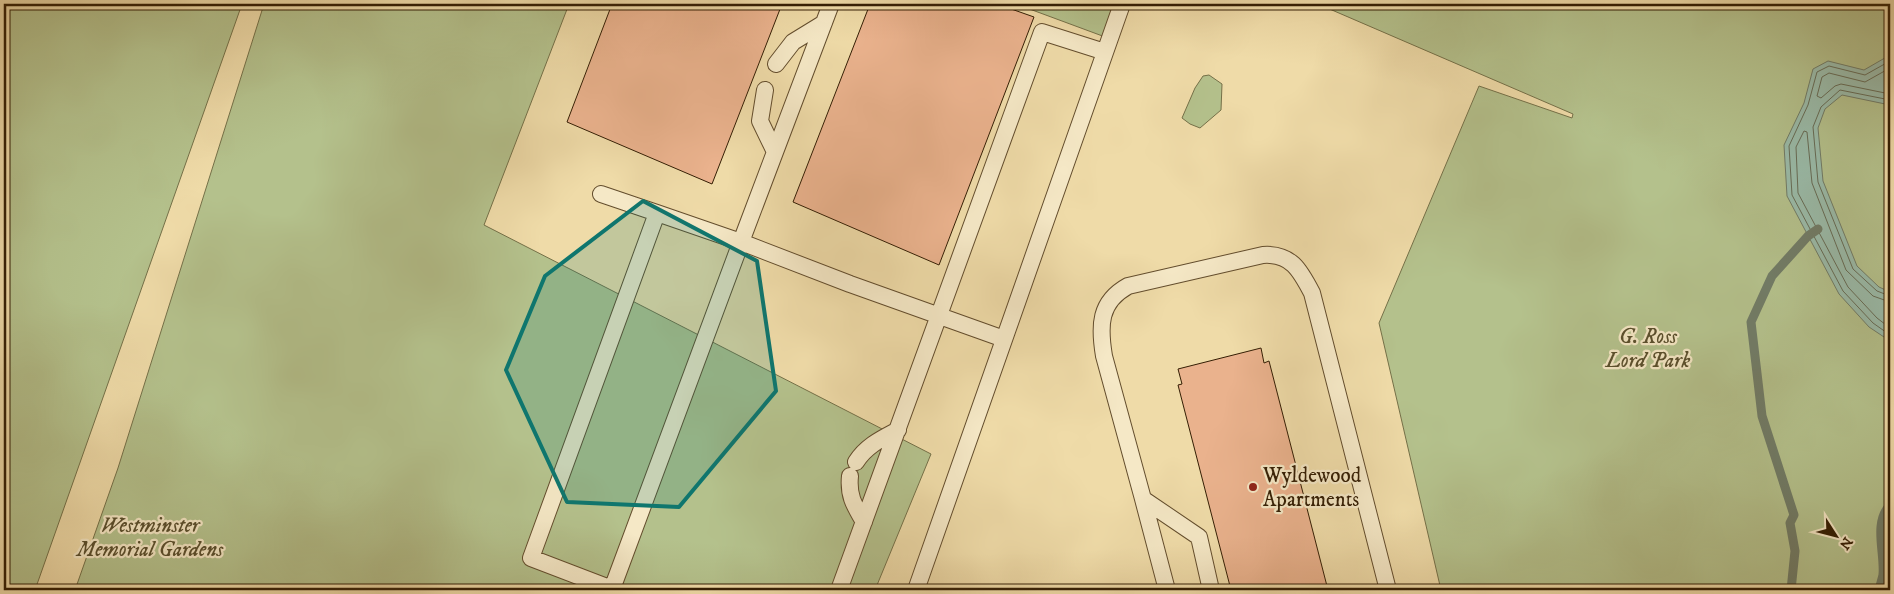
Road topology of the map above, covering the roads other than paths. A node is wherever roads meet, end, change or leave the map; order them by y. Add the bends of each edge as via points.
1 (831, 4) edge
2 (1122, 4) edge
3 (824, 23) junction
4 (1105, 52) junction
5 (776, 64) dead end
6 (765, 90) dead end
7 (775, 152) junction
8 (600, 194) dead end
9 (657, 214) junction
10 (741, 242) junction
11 (940, 316) junction
12 (1004, 339) junction
13 (898, 430) junction
14 (1143, 499) junction
15 (864, 522) junction
16 (613, 590) edge
17 (839, 590) edge
18 (916, 590) edge
19 (1167, 590) edge
20 (1211, 590) edge
21 (1388, 590) edge

1 - 3 lane
2 - 4 lane
3 - 5 lane via 793,42
3 - 7 lane
4 - 11 lane via 1042,32
4 - 12 lane
6 - 7 lane via 760,120
7 - 10 lane
8 - 9 lane
9 - 10 lane
9 - 16 lane via 531,558
10 - 11 lane
10 - 16 lane
11 - 12 lane
11 - 13 lane
12 - 18 lane
13 - 15 lane
13 - 15 lane via 871,445 853,469 849,489 853,504
14 - 19 lane
14 - 20 lane via 1199,537
14 - 21 lane via 1104,356 1101,333 1108,303 1116,292 1128,286 1263,255 1287,259 1302,274 1312,293
15 - 17 lane

